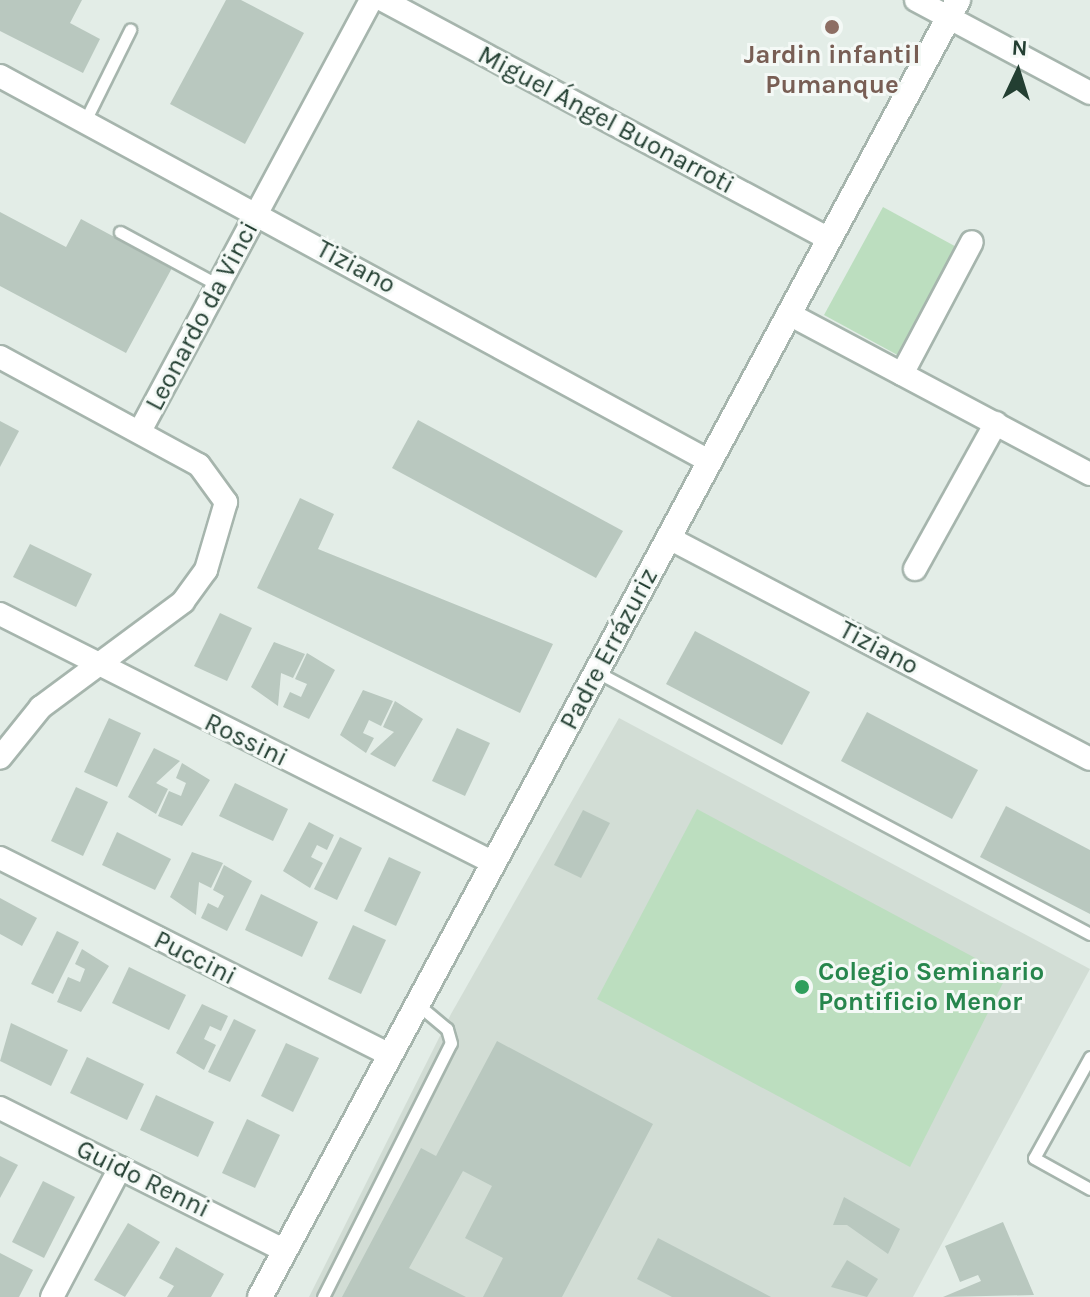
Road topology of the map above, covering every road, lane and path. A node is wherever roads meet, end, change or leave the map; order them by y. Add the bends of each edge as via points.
1 (371, 0) edge
2 (383, 0) edge
3 (916, 0) edge
4 (953, 9) edge
5 (130, 30) dead end
6 (0, 76) edge
7 (1090, 93) edge
8 (85, 121) junction
9 (256, 213) junction
10 (120, 232) dead end
11 (829, 239) junction
12 (972, 242) dead end
13 (218, 285) junction
14 (789, 314) junction
15 (0, 357) edge
16 (902, 374) junction
17 (996, 423) junction
18 (140, 431) junction
19 (709, 461) junction
20 (1089, 472) edge
21 (669, 538) junction
22 (915, 569) dead end
23 (0, 614) edge
24 (101, 667) junction
25 (596, 672) junction
26 (0, 758) edge
27 (1090, 759) edge
28 (0, 858) edge
29 (494, 863) junction
30 (1090, 934) edge
31 (417, 1004) junction
32 (390, 1055) junction
33 (1090, 1057) edge
34 (0, 1108) edge
35 (120, 1168) junction
36 (1090, 1189) edge
37 (285, 1251) junction
38 (52, 1297) edge
39 (260, 1297) edge
40 (323, 1297) edge

1 - 9 street, Leonardo da Vinci
2 - 11 street, Miguel Ángel Buonarroti
3 - 4 street
4 - 7 street
4 - 11 street, Padre Errázuriz
5 - 8 lane
6 - 8 street, Tiziano
8 - 9 street, Tiziano
9 - 13 street, Leonardo da Vinci
9 - 19 street, Tiziano
10 - 13 lane
11 - 14 street, Padre Errázuriz
12 - 16 street
13 - 18 street, Leonardo da Vinci
14 - 16 street
14 - 19 street, Padre Errázuriz
15 - 18 street
16 - 17 street
17 - 20 street
17 - 22 street
18 - 24 street, Leonardo da Vinci via 217,485 225,524 183,602
19 - 21 street, Padre Errázuriz
21 - 25 street, Padre Errázuriz
21 - 27 street, Tiziano
23 - 24 street, Rossini
24 - 26 street, Leonardo da Vinci via 30,717
24 - 29 street, Rossini
25 - 29 street, Padre Errázuriz
25 - 30 lane
28 - 32 street, Puccini
29 - 31 street, Padre Errázuriz
31 - 32 street, Padre Errázuriz
31 - 40 lane via 447,1029 451,1043
32 - 37 street, Padre Errázuriz
33 - 36 lane via 1034,1158
34 - 35 street, Guido Renni
35 - 37 street, Guido Renni
35 - 38 street
37 - 39 street, Padre Errázuriz

